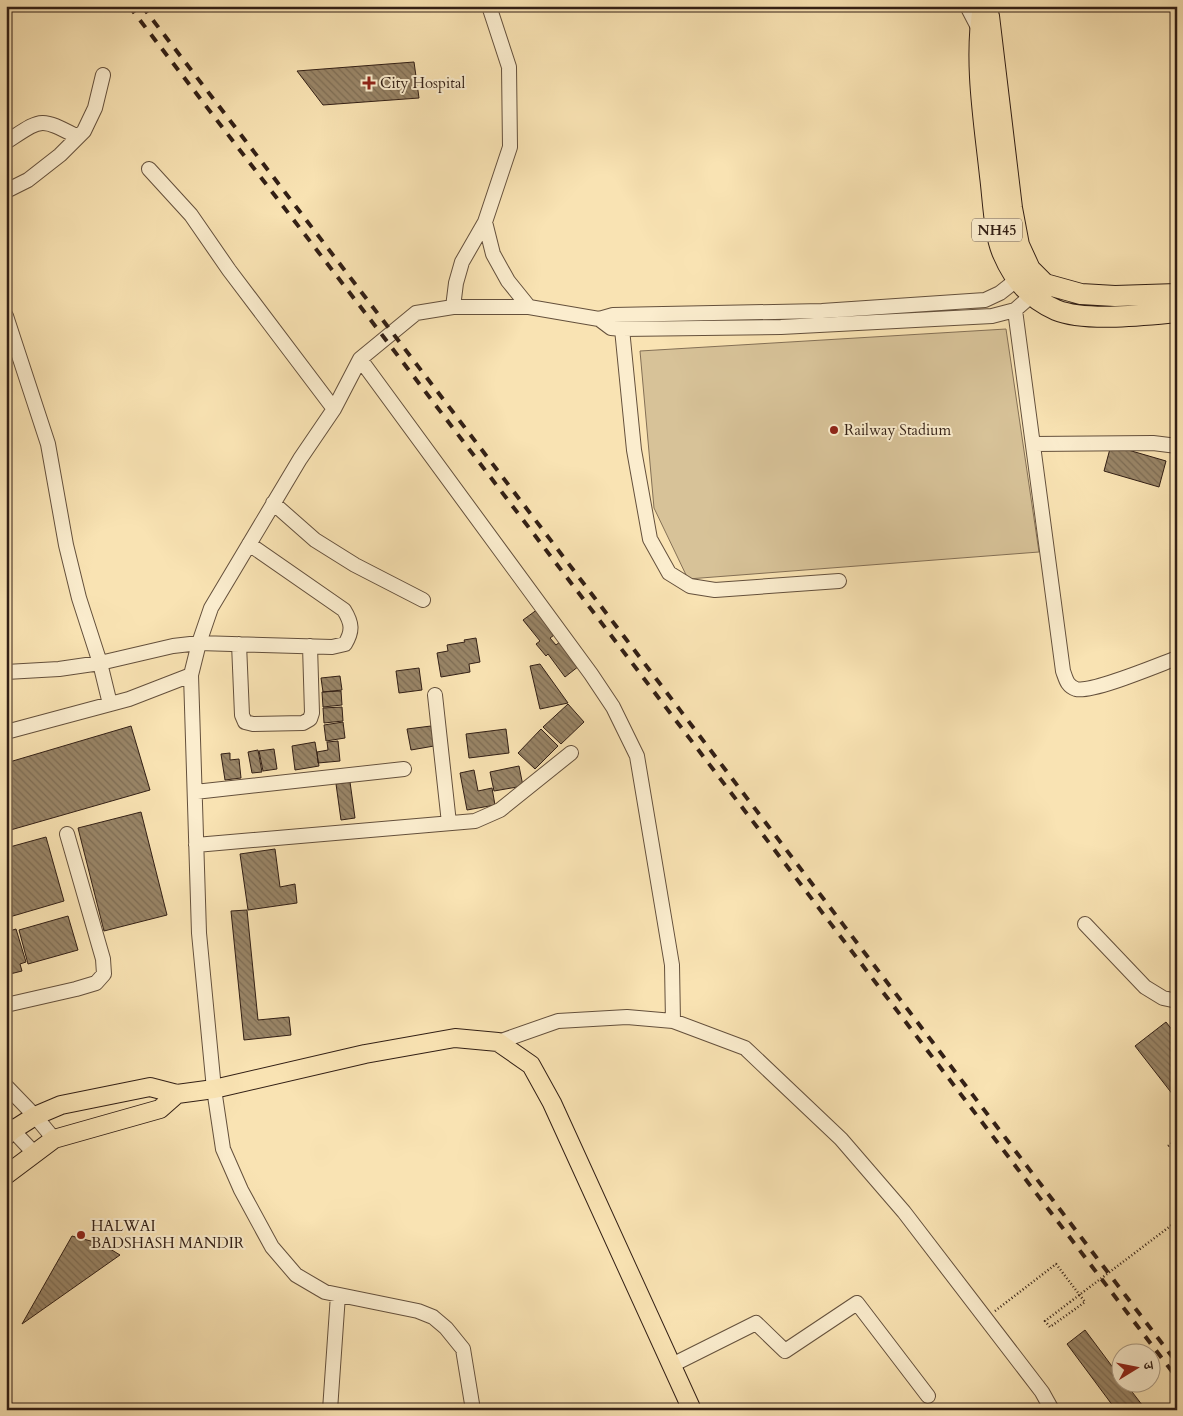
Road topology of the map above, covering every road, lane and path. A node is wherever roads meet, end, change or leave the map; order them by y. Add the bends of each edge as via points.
1 (489, 6) edge
2 (967, 6) edge
3 (983, 6) edge
4 (988, 6) edge
5 (986, 33) junction
6 (102, 75) dead end
7 (78, 137) junction
8 (6, 142) edge
9 (149, 169) dead end
10 (6, 191) edge
11 (485, 222) junction
12 (1023, 275) junction
13 (1038, 290) junction
14 (1177, 294) edge
15 (453, 307) junction
16 (529, 307) junction
17 (1015, 310) junction
18 (1177, 312) edge
19 (6, 316) edge
20 (599, 319) junction
21 (622, 329) junction
22 (360, 360) junction
23 (334, 409) junction
24 (1033, 444) junction
25 (1177, 446) edge
26 (273, 503) junction
27 (249, 544) junction
28 (839, 581) dead end
29 (423, 600) dead end
30 (199, 644) junction
31 (239, 644) junction
32 (310, 646) junction
33 (1177, 658) edge
34 (100, 663) junction
35 (6, 672) edge
36 (190, 674) junction
37 (435, 695) dead end
38 (110, 704) junction
39 (6, 732) edge
40 (571, 753) dead end
41 (404, 770) dead end
42 (195, 792) junction
43 (449, 824) junction
44 (67, 834) dead end
45 (196, 844) junction
46 (1085, 924) dead end
47 (1177, 1001) edge
48 (6, 1005) edge
49 (673, 1021) junction
50 (498, 1042) junction
51 (6, 1086) edge
52 (214, 1089) junction
53 (177, 1094) junction
54 (35, 1116) junction
55 (8, 1130) edge
56 (54, 1139) junction
57 (1177, 1140) edge
58 (1168, 1146) dead end
59 (34, 1153) junction
60 (6, 1175) edge
61 (1177, 1221) edge
62 (338, 1295) junction
63 (986, 1318) junction
64 (672, 1365) junction
65 (928, 1396) dead end
66 (330, 1410) edge
67 (473, 1410) edge
68 (692, 1410) edge
69 (1052, 1410) edge

1 - 11 street via 509,67 510,147
2 - 5 street
3 - 5 highway, NH45
4 - 5 highway, NH45
5 - 12 highway, NH45
6 - 7 street via 94,108
7 - 8 street via 51,123 41,122
7 - 10 street via 28,180
9 - 23 street via 191,216
11 - 15 street via 462,262
11 - 16 street via 493,254 508,281
12 - 13 highway, NH45
12 - 20 street via 985,300 822,312 613,315
13 - 14 highway, NH45 via 1115,296
13 - 17 street
13 - 18 highway, NH45 via 1056,310 1075,316
15 - 16 street
15 - 22 street via 416,313
16 - 20 street
17 - 21 street via 992,316 870,323
17 - 24 street
19 - 34 street via 40,414 66,545
20 - 21 street via 610,328
21 - 28 street via 634,450 650,539 669,574 690,586 715,590
22 - 23 street
22 - 49 street via 591,674 613,707 637,756 672,965
23 - 26 street
24 - 25 street via 1153,443
24 - 33 street via 1063,671 1068,684 1077,689 1093,688
26 - 27 street
26 - 29 street via 315,540
27 - 30 street via 211,608
27 - 32 street via 344,610 350,619 351,636 346,644
30 - 31 street
30 - 34 street via 173,646
30 - 36 street
31 - 32 street
31 - 32 street via 242,715 245,722 253,724 303,723 310,719
34 - 35 street
34 - 38 street
36 - 38 street
36 - 42 street
37 - 43 street
38 - 39 street
40 - 43 street via 500,810 475,821
41 - 42 street
42 - 45 street
43 - 45 street
44 - 48 street via 103,959 104,974 96,983 76,990
45 - 52 street via 199,932
46 - 47 street via 1145,987 1162,998
49 - 50 street via 627,1017 558,1021
49 - 63 street via 744,1048 841,1139 904,1212
50 - 52 main road via 455,1038 365,1054
50 - 64 main road via 531,1065 552,1103
51 - 54 street
52 - 53 main road
52 - 62 street via 223,1148 272,1247 296,1275 325,1292
53 - 54 main road via 150,1087 61,1105
53 - 56 main road via 160,1108
54 - 55 main road
54 - 56 street
55 - 59 street
56 - 59 main road
57 - 58 path
59 - 60 main road
61 - 63 path, bridge via 1045,1321 1050,1328 1085,1302 1056,1264
62 - 66 street
62 - 67 street via 434,1317 463,1349
63 - 69 street
64 - 65 street via 756,1323 785,1350 857,1303
64 - 68 main road

